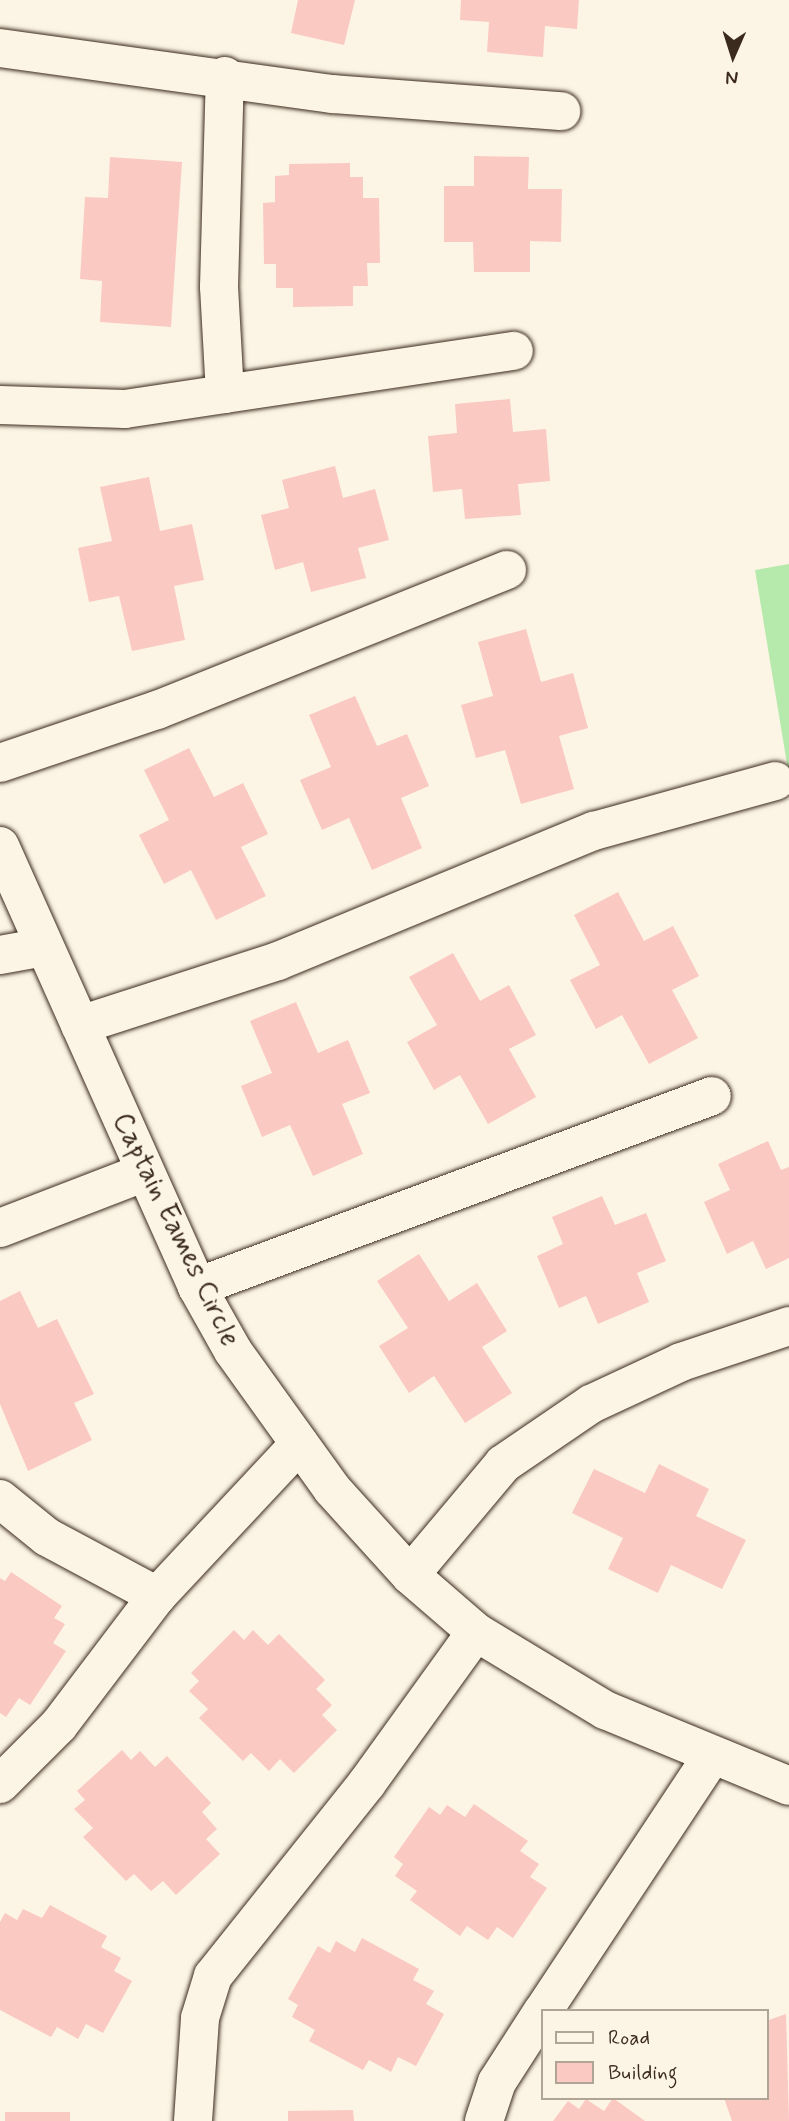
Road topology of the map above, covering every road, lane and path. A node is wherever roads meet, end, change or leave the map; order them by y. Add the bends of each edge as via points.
1 (0, 48) edge
2 (225, 76) junction
3 (561, 111) dead end
4 (514, 351) dead end
5 (225, 394) junction
6 (0, 405) edge
7 (507, 570) dead end
8 (0, 763) edge
9 (775, 781) dead end
10 (0, 846) edge
11 (44, 947) junction
12 (0, 955) edge
13 (80, 1025) junction
14 (712, 1096) dead end
15 (145, 1172) junction
16 (0, 1228) edge
17 (197, 1287) junction
18 (789, 1326) edge
19 (299, 1444) junction
20 (0, 1499) edge
21 (410, 1575) junction
22 (156, 1596) junction
23 (476, 1632) junction
24 (711, 1757) junction
25 (0, 1784) edge
26 (789, 1786) edge
27 (544, 2009) edge
28 (540, 2016) edge
29 (193, 2121) edge
30 (484, 2121) edge

1 - 2 street
2 - 3 street via 334,94
2 - 5 street via 219,287
4 - 5 street
5 - 6 street via 125,409
7 - 8 street via 157,709
9 - 13 street via 594,831 278,961
10 - 11 street, Captain Eames Circle
11 - 12 street
11 - 13 street, Captain Eames Circle
13 - 15 street, Captain Eames Circle
14 - 17 street
15 - 16 street
15 - 17 street, Captain Eames Circle
17 - 19 street, Captain Eames Circle via 233,1351
18 - 21 street via 681,1362 591,1404 503,1464
19 - 21 street, Captain Eames Circle
19 - 22 street
20 - 22 street via 47,1537
21 - 23 street, Captain Eames Circle
22 - 25 street via 60,1725
23 - 24 street, Captain Eames Circle via 605,1710
23 - 29 street via 367,1783 214,1976 200,2018
24 - 26 street, Captain Eames Circle
24 - 27 street
28 - 30 street via 497,2082

